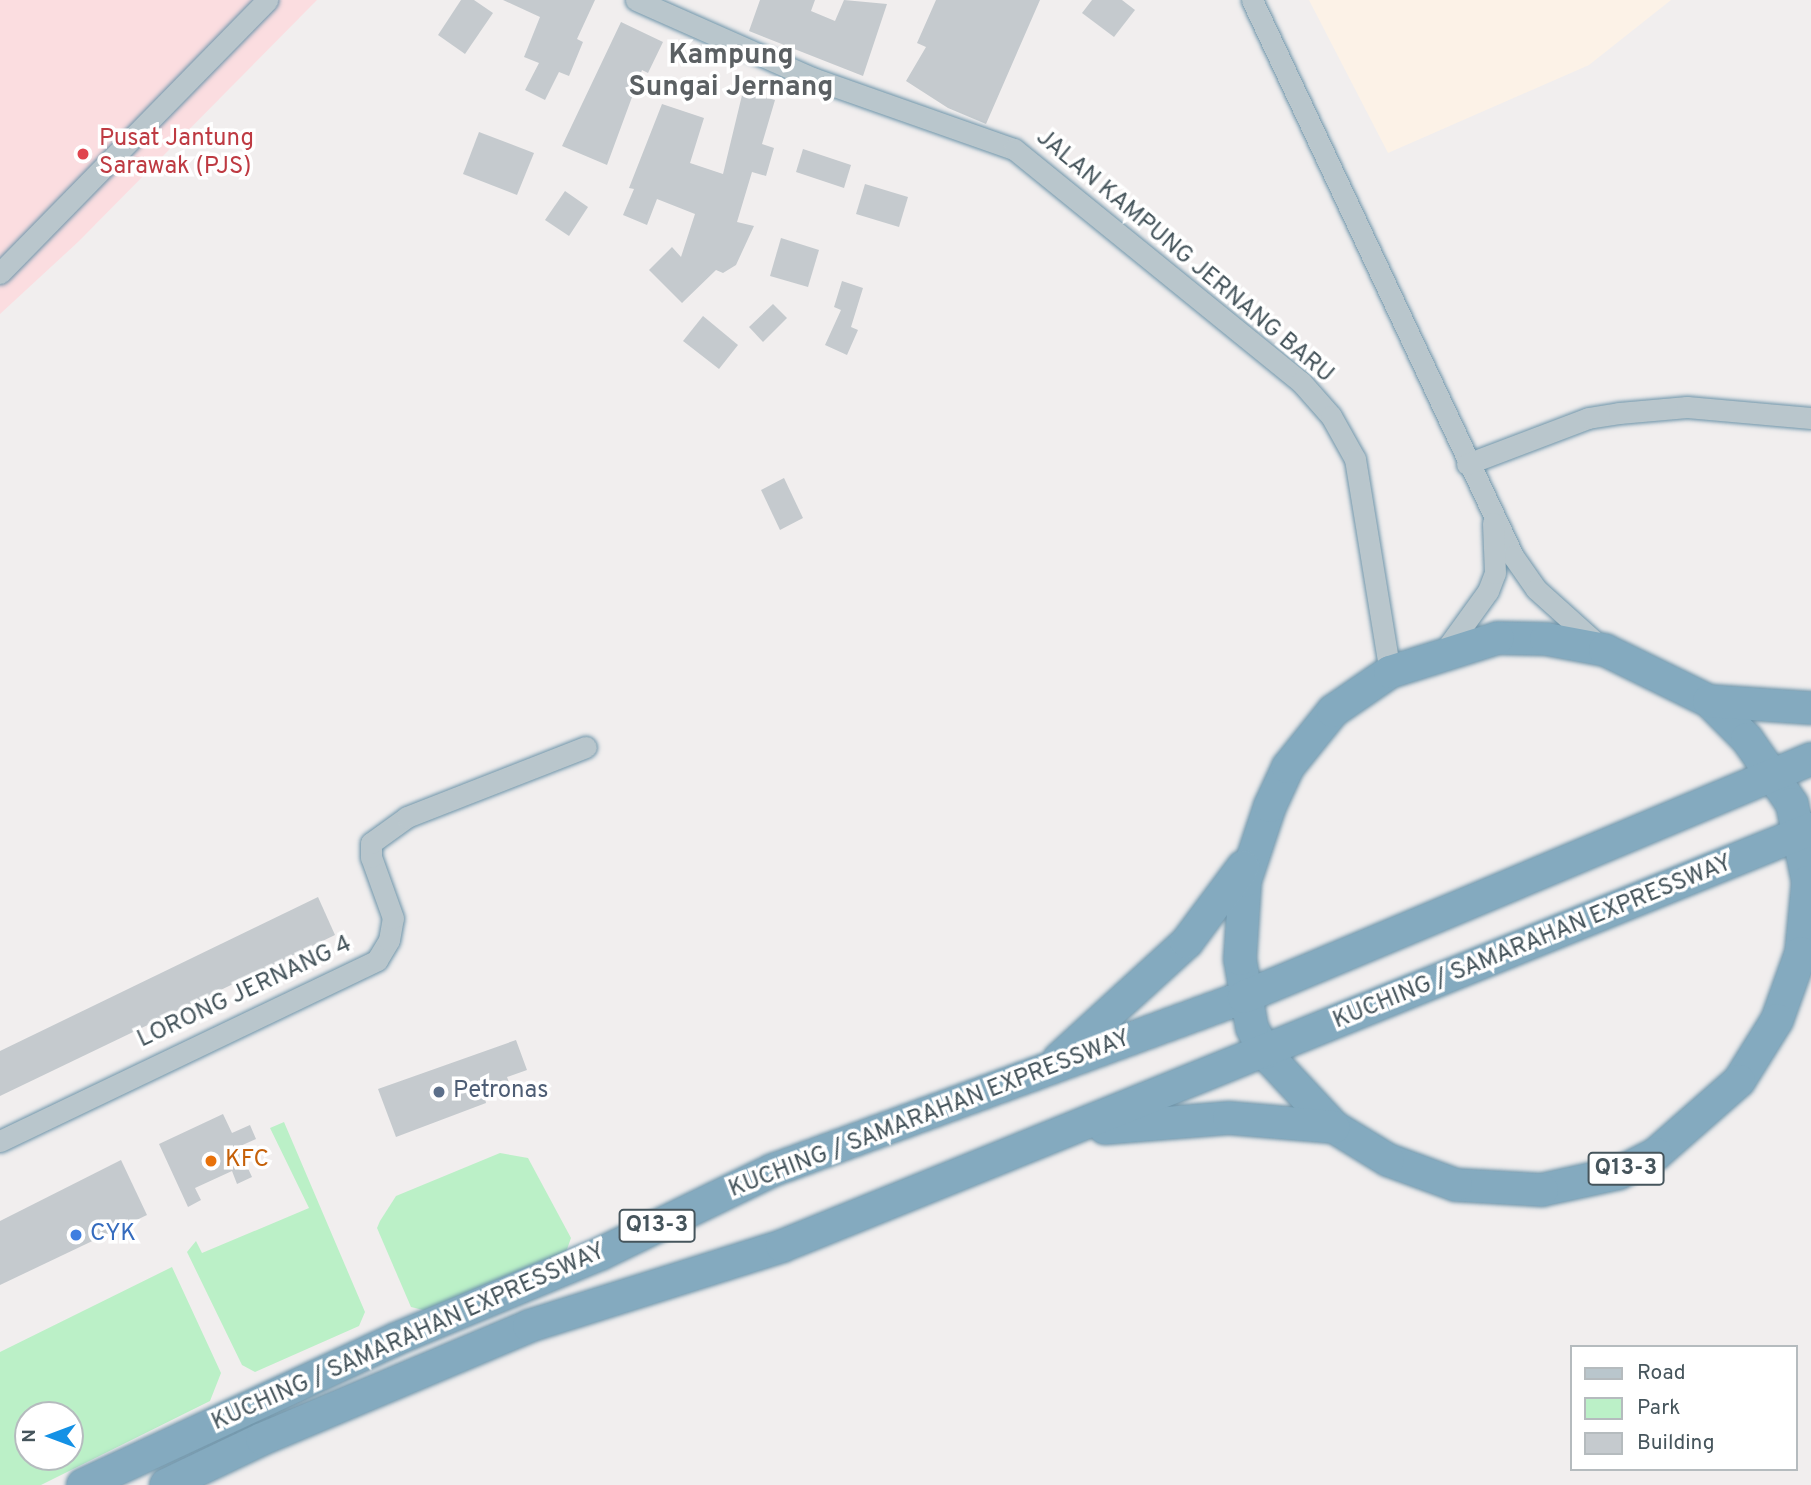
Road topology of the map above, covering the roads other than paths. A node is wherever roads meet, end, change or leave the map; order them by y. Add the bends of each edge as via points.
1 (267, 0) edge
2 (636, 0) edge
3 (1252, 0) edge
4 (0, 273) edge
5 (1811, 418) edge
6 (1467, 464) junction
7 (1493, 514) junction
8 (1605, 650) junction
9 (1444, 652) junction
10 (1390, 672) junction
11 (1709, 701) junction
12 (1811, 708) edge
13 (586, 747) dead end
14 (1811, 759) edge
15 (1776, 776) junction
16 (1806, 830) edge
17 (1251, 857) junction
18 (1806, 947) edge
19 (1244, 997) junction
20 (1265, 1054) junction
21 (1047, 1069) junction
22 (1334, 1127) junction
23 (1070, 1131) junction
24 (0, 1141) edge
25 (83, 1485) edge
26 (166, 1485) edge

1 - 4 street
2 - 10 street, JALAN KAMPUNG JERNANG BARU via 811,78 1014,149 1301,382 1331,416 1355,459
3 - 6 street
5 - 6 street via 1687,407 1619,413 1588,418
6 - 7 street
7 - 8 street via 1513,556 1536,589
7 - 9 street via 1495,573 1488,591
8 - 9 highway, Q13-3 via 1546,639 1499,638
8 - 11 highway, Q13-3
9 - 10 highway, Q13-3
10 - 17 highway, Q13-3 via 1333,711 1288,767
11 - 12 highway
11 - 15 highway, Q13-3
13 - 24 street, LORONG JERNANG 4 via 407,817 371,843 371,857 393,918 389,940 377,960
14 - 15 highway, KUCHING / SAMARAHAN EXPRESSWAY / Q13-3
15 - 16 highway, Q13-3
15 - 19 highway, KUCHING / SAMARAHAN EXPRESSWAY / Q13-3
16 - 18 highway, Q13-3
16 - 20 highway, KUCHING / SAMARAHAN EXPRESSWAY / Q13-3
17 - 19 highway, Q13-3 via 1239,929
17 - 21 highway via 1187,942
18 - 22 highway, Q13-3 via 1777,1020 1739,1081 1656,1154 1619,1173 1542,1190 1456,1185 1388,1160
19 - 20 highway, Q13-3
19 - 21 highway, KUCHING / SAMARAHAN EXPRESSWAY / Q13-3
20 - 22 highway, Q13-3
20 - 23 highway, KUCHING / SAMARAHAN EXPRESSWAY / Q13-3
21 - 25 highway, KUCHING / SAMARAHAN EXPRESSWAY / Q13-3 via 773,1170 600,1254 396,1339
22 - 23 highway via 1229,1118
23 - 26 highway, KUCHING / SAMARAHAN EXPRESSWAY / Q13-3 via 782,1246 529,1326

